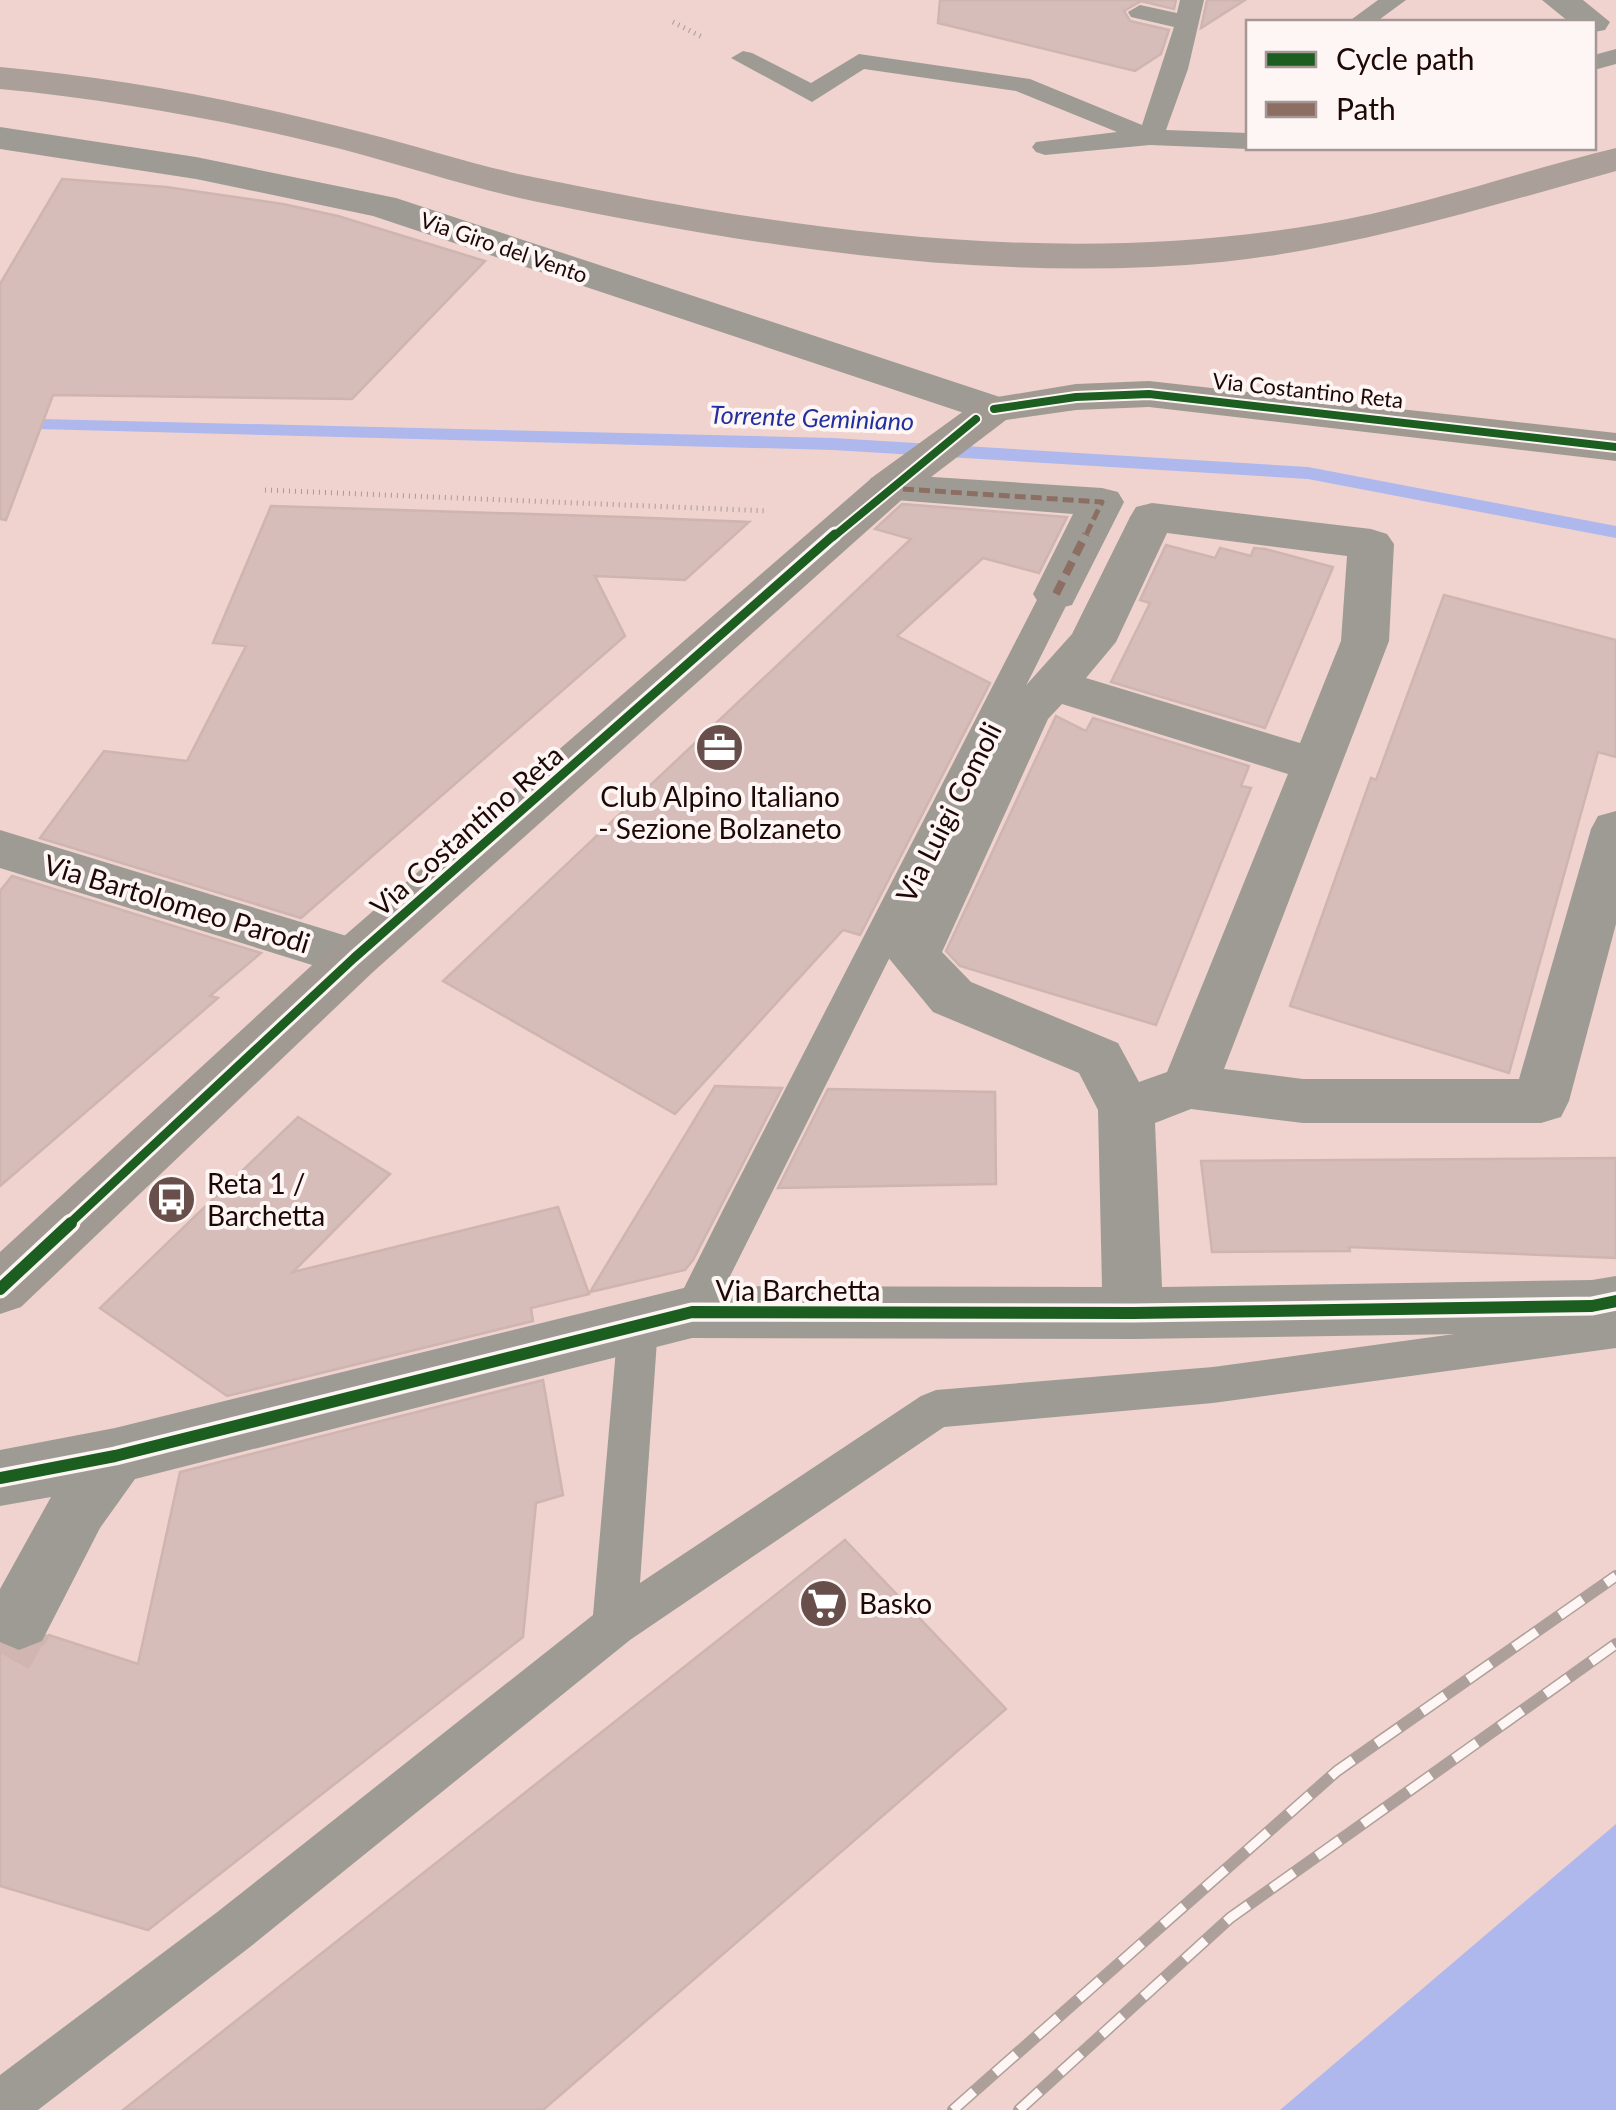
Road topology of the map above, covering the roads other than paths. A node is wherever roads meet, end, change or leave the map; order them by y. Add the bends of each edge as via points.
1 (1394, 0) edge
2 (1560, 0) edge
3 (1188, 11) edge
4 (1140, 12) dead end
5 (1363, 20) edge
6 (1589, 20) edge
7 (743, 58) dead end
8 (0, 78) edge
9 (1150, 137) junction
10 (0, 138) edge
11 (1246, 142) edge
12 (1046, 146) dead end
13 (1616, 159) edge
14 (985, 414) junction
15 (1616, 447) edge
16 (878, 496) junction
17 (1056, 594) joint
18 (1052, 684) junction
19 (1316, 765) junction
20 (1616, 830) edge
21 (0, 849) edge
22 (354, 958) junction
23 (1189, 1088) junction
24 (1126, 1110) junction
25 (0, 1289) edge
26 (1616, 1301) edge
27 (1133, 1313) junction
28 (665, 1319) junction
29 (1616, 1330) edge
30 (115, 1456) junction
31 (0, 1478) edge
32 (20, 1619) tunnel mouth
33 (614, 1625) junction
34 (0, 2107) edge

1 - 5 lane
2 - 6 street
3 - 4 lane
3 - 9 lane
7 - 9 lane via 812,94 858,62 1021,84
8 - 13 highway via 108,91 352,141 529,188 745,226 994,254 1230,248 1318,236
9 - 11 lane
9 - 12 lane
10 - 14 street, Via Giro del Vento via 382,206
14 - 15 main road, Via Costantino Reta via 1076,397 1149,394
14 - 16 main road, Via Costantino Reta
16 - 17 street, Via Luigi Comoli via 1102,502
16 - 22 main road, Via Costantino Reta
17 - 28 lane, Via Luigi Comoli via 942,830
18 - 19 street
18 - 19 street via 1092,642 1152,517 1371,544 1364,641
18 - 24 street via 1027,712 914,956 952,997 1099,1058
19 - 23 street
20 - 23 street via 1541,1101 1303,1100
21 - 22 street, Via Bartolomeo Parodi
22 - 25 main road, Via Costantino Reta
23 - 24 street
24 - 27 street
26 - 27 street, Via Barchetta
27 - 28 street, Via Barchetta
28 - 30 street, Via Barchetta
28 - 33 lane
29 - 33 lane via 1212,1385 936,1409
30 - 31 street, Via Barchetta
30 - 32 street via 78,1508
33 - 34 lane

